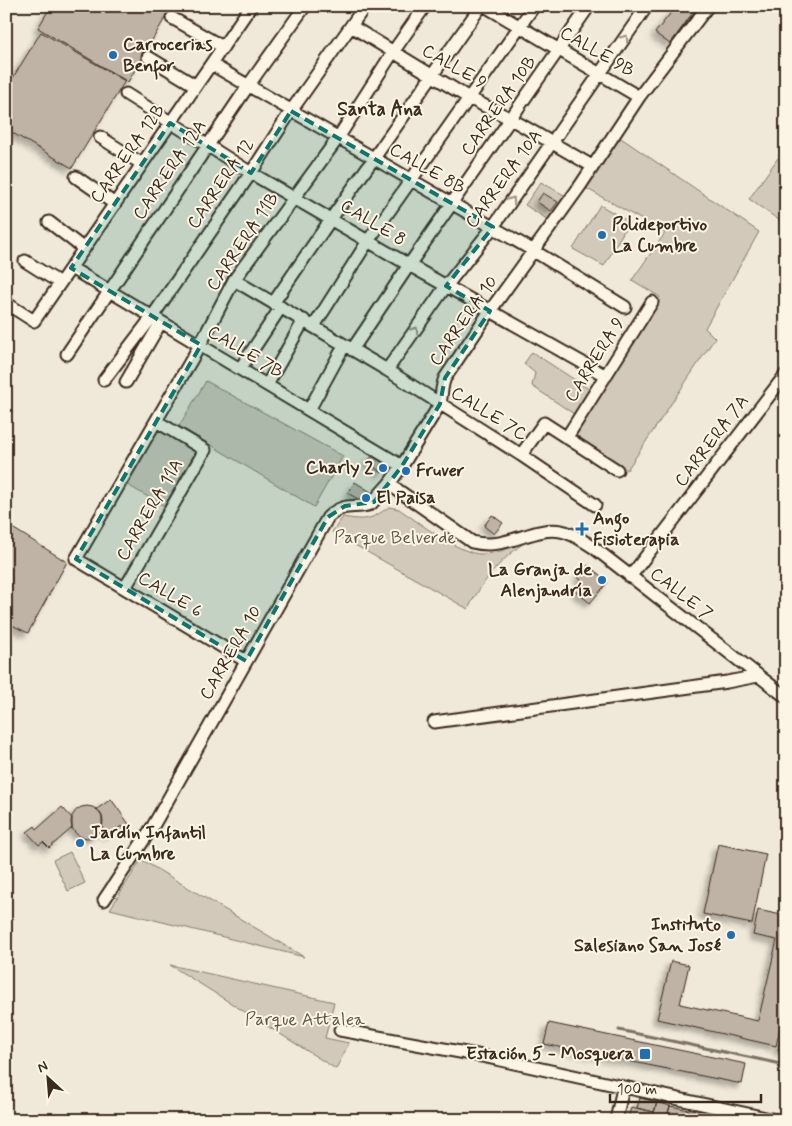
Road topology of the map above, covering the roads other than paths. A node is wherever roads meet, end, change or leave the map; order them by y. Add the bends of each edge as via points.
1 (305, 6) edge
2 (365, 6) edge
3 (425, 6) edge
4 (483, 6) edge
5 (534, 6) edge
6 (589, 6) edge
7 (647, 6) edge
8 (708, 6) edge
9 (247, 8) edge
10 (172, 18) dead end
11 (351, 26) junction
12 (520, 27) junction
13 (223, 47) junction
14 (559, 50) junction
15 (393, 52) junction
16 (148, 57) dead end
17 (211, 64) junction
18 (600, 74) junction
19 (432, 75) junction
20 (196, 86) junction
21 (248, 86) junction
22 (126, 94) dead end
23 (639, 97) junction
24 (469, 98) junction
25 (290, 111) junction
26 (511, 119) junction
27 (170, 123) junction
28 (100, 136) dead end
29 (338, 138) junction
30 (552, 143) junction
31 (208, 146) junction
32 (374, 158) junction
33 (142, 164) junction
34 (592, 166) junction
35 (251, 172) junction
36 (76, 177) dead end
37 (411, 180) junction
38 (295, 198) junction
39 (115, 204) junction
40 (452, 204) junction
41 (331, 219) junction
42 (49, 222) dead end
43 (493, 228) junction
44 (368, 241) junction
45 (84, 249) junction
46 (534, 251) junction
47 (25, 261) dead end
48 (409, 265) junction
49 (71, 268) junction
50 (234, 280) junction
51 (60, 283) junction
52 (446, 286) junction
53 (109, 291) junction
54 (652, 302) dead end
55 (6, 303) edge
56 (277, 304) junction
57 (625, 307) dead end
58 (490, 311) junction
59 (156, 320) junction
60 (309, 323) junction
61 (200, 346) junction
62 (348, 348) junction
63 (67, 354) dead end
64 (240, 369) junction
65 (386, 370) junction
66 (786, 374) edge
67 (606, 376) junction
68 (104, 380) dead end
69 (126, 382) dead end
70 (267, 385) junction
71 (440, 404) junction
72 (309, 410) junction
73 (156, 421) junction
74 (567, 437) junction
75 (521, 455) junction
76 (402, 466) junction
77 (617, 470) dead end
78 (389, 484) junction
79 (594, 505) dead end
80 (76, 559) joint
81 (630, 578) junction
82 (125, 588) junction
83 (246, 661) junction
84 (758, 676) junction
85 (786, 697) edge
86 (434, 722) dead end
87 (104, 900) dead end
88 (340, 1030) dead end
89 (624, 1088) junction
90 (772, 1119) edge
91 (616, 1120) edge

1 - 21 street, CARRERA 12A
2 - 11 street, CARRERA 12
3 - 15 street, CARRERA 11B
4 - 12 street, CALLE 9B
4 - 19 street
5 - 12 street
6 - 14 street, CARRERA 10B
18 -> 7 street, CARRERA 10A
8 - 23 street, CARRERA 10
9 - 13 street, CARRERA 12B
10 - 13 street
11 - 15 street, CALLE 9
11 - 25 street, CARRERA 12
12 - 14 street, CALLE 9B
12 - 24 street
13 - 17 street, CARRERA 12B
14 - 18 street, CALLE 9B
14 - 26 street, CARRERA 10B
15 - 19 street, CALLE 9
15 - 29 street, CARRERA 11B
16 - 20 street
17 - 20 street, CARRERA 12B
17 - 21 street, CALLE 8B
18 - 23 street, CALLE 9B
18 - 30 street, CARRERA 10A
19 - 24 street, CALLE 9
19 - 32 street
20 - 27 street, CARRERA 12B
21 - 25 street, CALLE 8B
21 - 31 street, CARRERA 12A
22 - 27 street, CALLE 8
23 - 34 street, CARRERA 10
24 - 26 street, CALLE 9
24 - 37 street
25 - 29 street, CALLE 8B
25 - 35 street, CARRERA 12
26 - 30 street, CALLE 9
26 - 40 street, CARRERA 10B
27 - 31 street, CALLE 8
27 - 33 street, CARRERA 12B
28 - 33 street
29 - 32 street, CALLE 8B
29 - 38 street, CARRERA 11B
30 - 34 street, CALLE 9
43 -> 30 street, CARRERA 10A
31 - 35 street, CALLE 8
31 - 53 street, CARRERA 12A
32 - 37 street, CALLE 8B
32 - 41 street
33 - 39 street, CARRERA 12B
34 - 46 street, CARRERA 10
35 - 38 street, CALLE 8
35 - 59 street, CARRERA 12
36 - 39 street
37 - 40 street, CALLE 8B
37 - 44 street
38 - 41 street, CALLE 8
38 - 50 street, CARRERA 11B
39 - 45 street, CARRERA 12B
40 - 43 street, CALLE 8B
40 - 48 street, CARRERA 10B
41 - 44 street, CALLE 8
41 - 56 street
42 - 45 street
43 - 46 street, CALLE 8B
43 - 52 street, CARRERA 10A
44 - 48 street, CALLE 8
44 - 60 street
45 - 49 street, CARRERA 12B
46 - 57 street, CALLE 8B
46 - 58 street, CARRERA 10
47 - 51 street
48 - 52 street, CALLE 8
48 - 62 street, CARRERA 10B
49 - 51 street, CARRERA 12B
49 - 53 street, CALLE 7B
50 - 56 street, CALLE 7C
50 - 61 street, CARRERA 11B
51 - 55 street, CARRERA 12B via 34,321
52 - 58 street, CALLE 8
65 -> 52 street, CARRERA 10A
53 - 59 street, CALLE 7B
53 - 63 street, CARRERA 12A
54 - 67 street, CARRERA 9
56 - 60 street, CALLE 7C
56 - 64 street
58 - 67 street, CALLE 8
58 - 71 street, CARRERA 10 via 445,378
59 - 61 street, CALLE 7B
59 - 68 street, CARRERA 12
59 - 69 street, CARRERA 12
60 - 62 street, CALLE 7C
60 - 70 street
61 - 64 street, CALLE 7B
61 - 73 street, CARRERA 11B
62 - 65 street, CALLE 7C
62 - 72 street, CARRERA 10B
64 - 70 street, CALLE 7B
65 - 71 street, CALLE 7C
66 - 81 street, CARRERA 7A
67 - 74 street, CARRERA 9
70 - 72 street, CALLE 7B
71 - 75 street, CALLE 7C
71 - 76 street, CARRERA 10
72 - 76 street, CALLE 7B
73 - 80 street, CARRERA 11B
73 - 82 street, CARRERA 11A via 205,450
74 - 75 street via 544,423
74 - 77 street
75 - 79 street, CALLE 7C
76 - 78 street, CARRERA 10
78 - 81 street, CALLE 7 via 472,542 500,544 538,533 559,531 593,547
78 - 83 street, CARRERA 10 via 371,504 345,506 328,517
80 - 82 street, CALLE 6
81 - 84 street, CALLE 7
82 - 83 street, CALLE 6
83 - 87 street, CARRERA 10 via 153,826
84 - 85 street, CALLE 7
84 - 86 street
88 - 89 street via 482,1056
89 - 90 street
89 - 91 street

